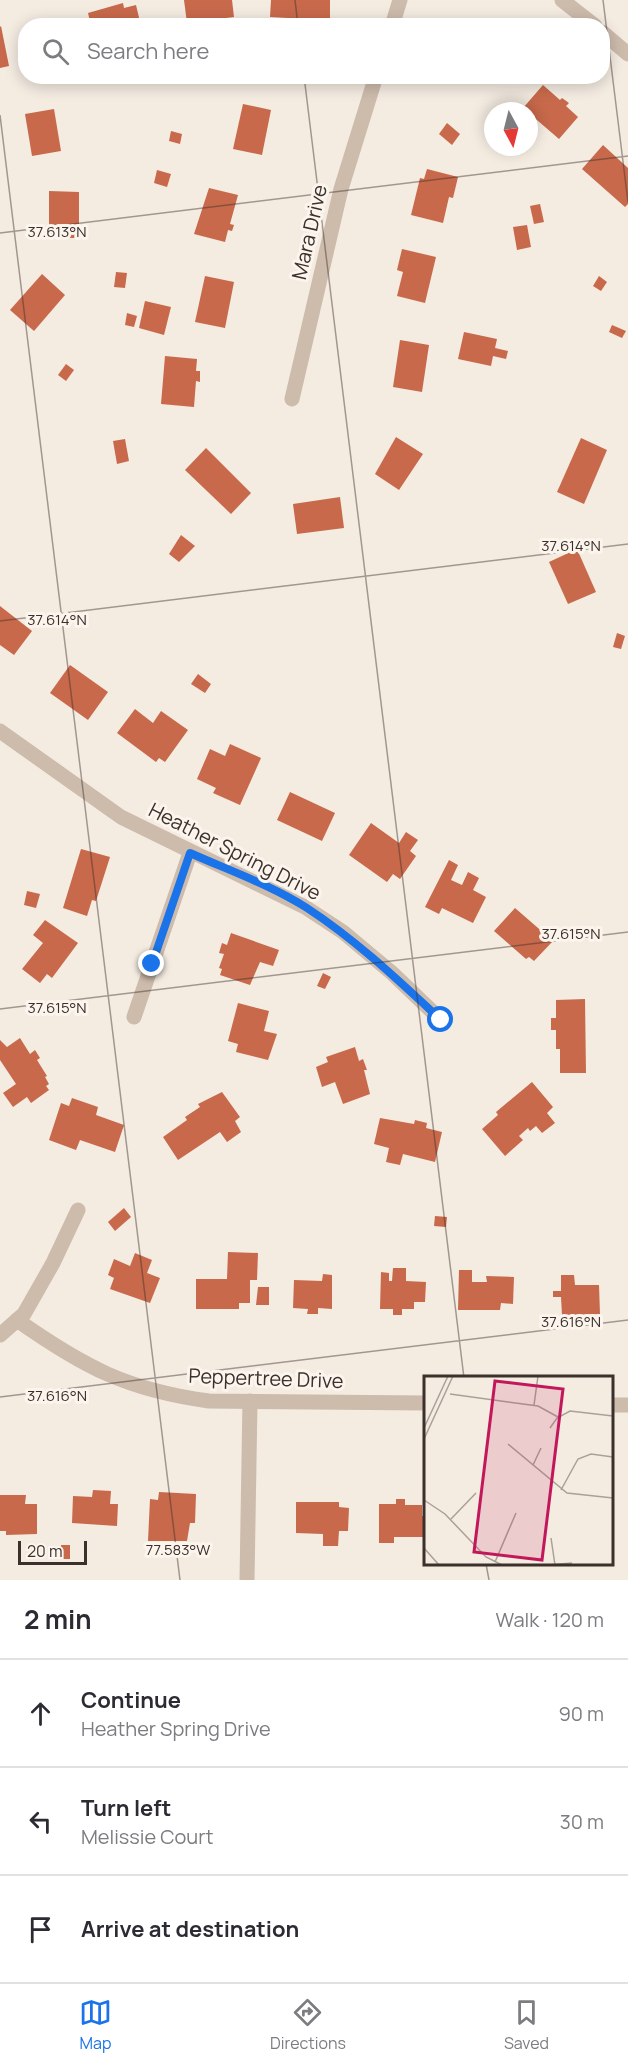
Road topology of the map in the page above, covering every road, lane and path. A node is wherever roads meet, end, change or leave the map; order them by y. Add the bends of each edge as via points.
1 (400, 0) edge
2 (562, 0) edge
3 (394, 18) edge
4 (585, 18) edge
5 (610, 38) edge
6 (628, 54) edge
7 (373, 84) edge
8 (292, 399) dead end
9 (0, 731) edge
10 (190, 853) junction
11 (134, 1017) dead end
12 (441, 1020) dead end
13 (78, 1210) dead end
14 (17, 1320) junction
15 (0, 1335) edge
16 (250, 1401) junction
17 (424, 1403) edge
18 (247, 1580) edge

1 - 3 street
2 - 4 street
5 - 6 street
7 - 8 street, Mara Drive via 340,189
9 - 10 street, Heather Spring Drive via 121,817
10 - 11 street
10 - 12 street, Heather Spring Drive via 305,906 392,973
13 - 14 street via 53,1263
14 - 15 street
14 - 16 street, Peppertree Drive via 68,1356 134,1386 180,1397
16 - 17 street, Peppertree Drive
16 - 18 street

